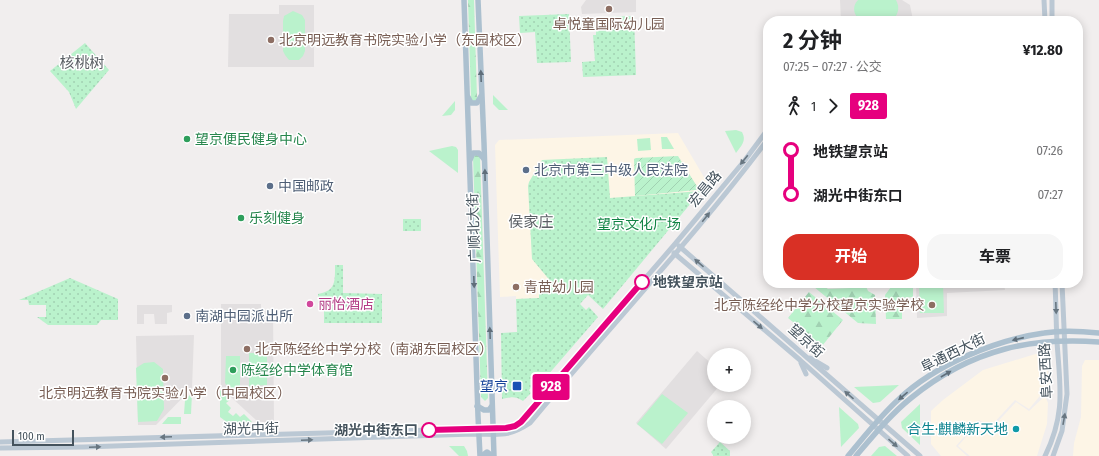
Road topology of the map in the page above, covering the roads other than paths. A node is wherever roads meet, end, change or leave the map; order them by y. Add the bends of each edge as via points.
1 (464, 0) edge
2 (478, 0) edge
3 (1044, 0) edge
4 (1052, 0) edge
5 (1045, 16) edge
6 (1052, 16) edge
7 (467, 96) junction
8 (482, 96) junction
9 (763, 135) edge
10 (763, 146) edge
11 (470, 160) junction
12 (484, 160) junction
13 (675, 244) junction
14 (681, 248) junction
15 (670, 250) junction
16 (675, 255) junction
17 (1055, 288) edge
18 (1062, 288) edge
19 (1064, 331) junction
20 (1057, 332) junction
21 (1099, 333) edge
22 (1057, 342) junction
23 (1065, 342) junction
24 (1099, 342) edge
25 (804, 355) junction
26 (800, 360) junction
27 (826, 368) dead end
28 (806, 374) dead end
29 (478, 406) junction
30 (492, 406) junction
31 (881, 423) junction
32 (493, 428) junction
33 (876, 428) junction
34 (478, 431) junction
35 (494, 435) junction
36 (503, 435) joint
37 (0, 442) edge
38 (0, 448) edge
39 (481, 456) edge
40 (493, 456) edge
41 (848, 456) edge
42 (856, 456) edge
43 (908, 456) edge
44 (920, 456) edge
45 (1045, 456) edge
46 (1053, 456) edge

1 - 7 main road, 广顺北大街
8 -> 2 main road, 广顺北大街
3 - 5 main road
4 - 6 main road
7 - 8 main road via 471,103 477,103
7 - 11 main road, 广顺北大街
8 - 12 main road, 广顺北大街
9 -> 13 main road, 宏昌路
14 -> 10 main road, 宏昌路
11 - 12 main road via 473,153 479,153
11 -> 29 main road, 广顺北大街
30 -> 12 main road, 广顺北大街
13 - 14 main road, 望京街
13 - 15 main road, 宏昌路
14 - 16 main road, 宏昌路
25 -> 14 main road, 望京街
15 - 16 main road, 望京街
15 - 32 main road, 宏昌路 via 521,422 515,426
16 -> 26 main road, 望京街
16 - 36 main road, 宏昌路 via 530,423 513,433
17 -> 20 main road, 阜安西路
18 - 19 main road, 阜安西路
19 - 20 main road, 阜通西大街
19 - 21 main road, 阜通西大街
19 - 23 main road, 阜安西路
20 - 22 main road, 阜安西路
20 -> 31 main road, 阜通西大街 via 1006,342 976,352 938,370 899,399
22 - 23 main road, 阜通西大街
31 -> 22 main road, 阜通西大街 via 927,386 979,358 1005,349
22 - 45 main road, 阜安西路 via 1060,412
23 - 24 main road, 阜通西大街
46 -> 23 main road, 阜安西路 via 1062,431 1067,394
25 - 27 main road
31 -> 25 main road, 望京街
26 - 28 main road
26 - 33 main road, 望京街
29 - 30 main road via 484,410 489,410
29 - 34 main road, 广顺北大街
30 - 32 main road, 广顺北大街
31 - 33 main road, 阜通西大街
31 - 44 main road, 望京街
32 - 34 main road, 湖光中街
32 - 35 main road, 广顺北大街
33 - 41 main road, 阜通西大街
33 - 42 main road, 阜通西大街
33 -> 43 main road, 望京街
34 - 35 main road, 湖光中街
34 -> 37 main road, 湖光中街
38 -> 34 main road, 湖光中街
34 - 39 main road, 广顺北大街
35 - 36 main road, 湖光中街
35 - 40 main road, 广顺北大街
39 - 40 main road via 487,452

